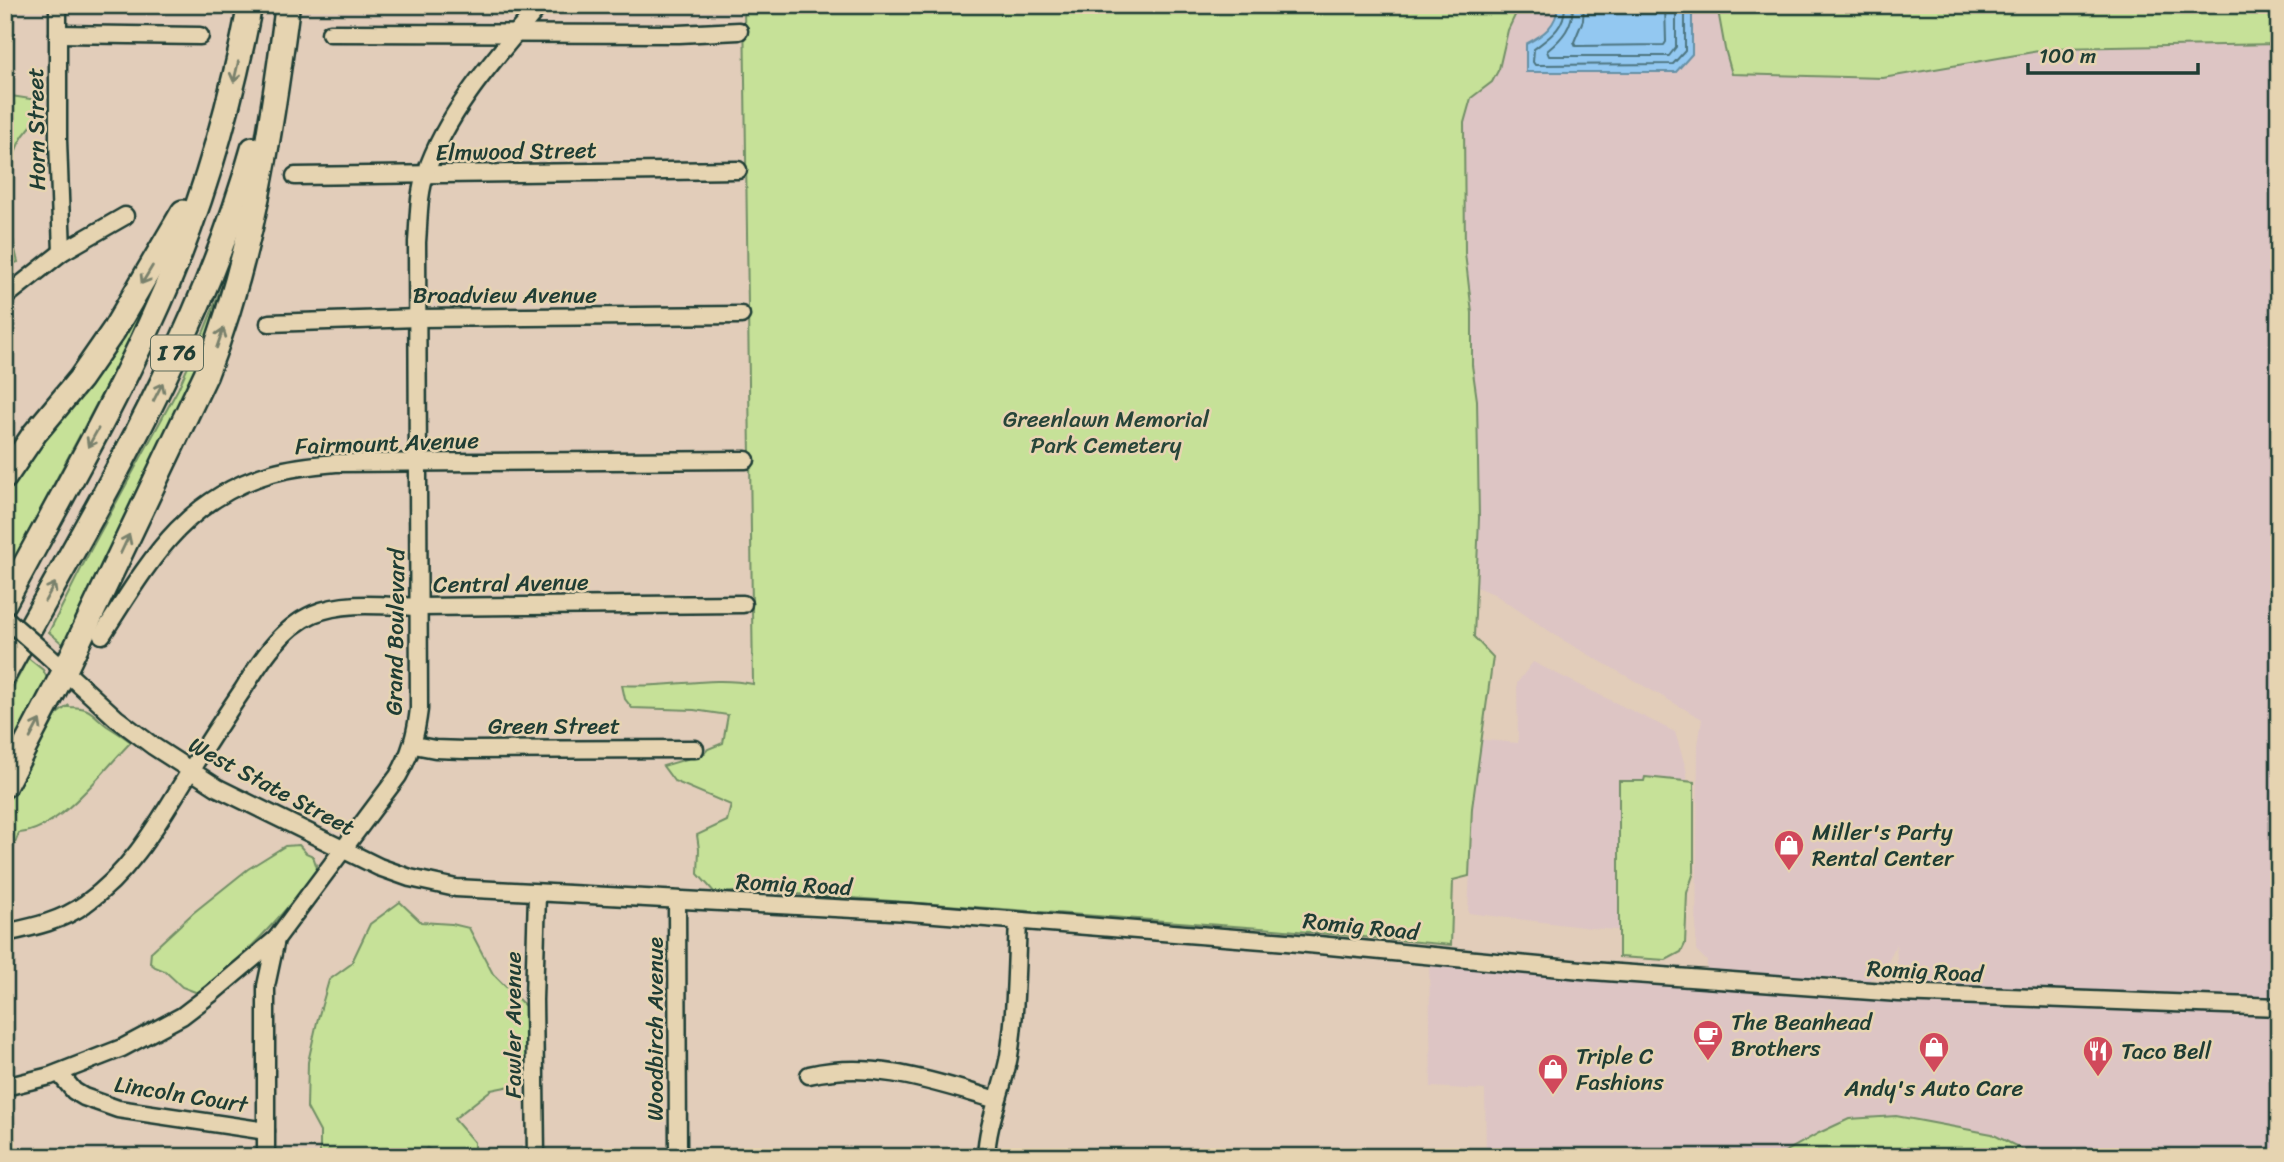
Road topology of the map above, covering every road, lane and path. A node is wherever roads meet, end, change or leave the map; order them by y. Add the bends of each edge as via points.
1 (58, 5) edge
2 (250, 5) edge
3 (540, 5) edge
4 (287, 7) edge
5 (739, 31) dead end
6 (330, 33) dead end
7 (515, 33) junction
8 (58, 34) junction
9 (200, 36) dead end
10 (215, 151) junction
11 (738, 170) dead end
12 (425, 174) junction
13 (295, 176) dead end
14 (125, 216) dead end
15 (62, 252) junction
16 (5, 297) edge
17 (741, 315) dead end
18 (418, 318) junction
19 (269, 323) dead end
20 (746, 460) dead end
21 (419, 461) junction
22 (5, 477) edge
23 (5, 602) edge
24 (743, 604) dead end
25 (419, 607) junction
26 (5, 618) edge
27 (102, 635) dead end
28 (5, 673) edge
29 (64, 673) junction
30 (414, 745) junction
31 (695, 749) dead end
32 (190, 771) junction
33 (5, 785) edge
34 (344, 850) junction
35 (438, 884) joint
36 (537, 894) junction
37 (677, 901) junction
38 (1018, 921) junction
39 (8, 932) edge
40 (276, 939) junction
41 (2279, 1007) edge
42 (59, 1073) junction
43 (809, 1075) dead end
44 (5, 1087) edge
45 (997, 1100) junction
46 (266, 1131) junction
47 (266, 1157) edge
48 (536, 1157) edge
49 (678, 1157) edge
50 (986, 1157) edge

1 - 8 street, Horn Street
2 -> 10 highway, I 76
3 - 7 street, Grand Boulevard
28 -> 4 highway, I 76 via 133,442 199,302 245,178
29 -> 4 highway via 206,374 232,302 276,99
5 - 7 street
6 - 7 street
7 - 12 street, Grand Boulevard via 454,116
8 - 9 street
8 - 15 street, Horn Street
10 -> 22 highway via 114,330
10 -> 23 highway, I 76 via 150,324
11 - 12 street, Elmwood Street
12 - 13 street, Elmwood Street
12 - 18 street, Grand Boulevard via 417,242
14 - 15 street
15 - 16 street
17 - 18 street, Broadview Avenue
18 - 19 street, Broadview Avenue
18 - 21 street, Grand Boulevard
20 - 21 street, Fairmount Avenue
21 - 25 street, Grand Boulevard
21 - 27 street, Fairmount Avenue via 297,467 226,490 175,530
24 - 25 street, Central Avenue
25 - 30 street, Grand Boulevard via 419,709
25 - 32 street, Central Avenue via 341,607 302,620 277,641 253,673
26 - 29 street, West State Street, bridge
29 - 32 street, West State Street via 116,718
33 -> 29 highway
30 - 31 street, Green Street via 464,750
30 - 34 street, Grand Boulevard via 398,776
32 - 34 street, West State Street
32 - 39 street, Central Avenue via 154,830 107,886 60,918
34 - 35 street, West State Street via 379,867
34 - 40 street, Grand Boulevard
35 - 36 street, Romig Road
36 - 37 street, Romig Road
36 - 48 street, Fawler Avenue
37 - 38 street, Romig Road
37 - 49 street, Woodbirch Avenue
38 - 41 street, Romig Road via 1899,993
38 - 45 street via 1009,1056
40 - 42 street, Grand Boulevard via 182,1016 122,1048
40 - 46 street via 267,986
42 - 44 street, Grand Boulevard
42 - 46 street, Lincoln Court via 74,1091 108,1106
43 - 45 street via 868,1069
45 - 50 street
46 - 47 street

